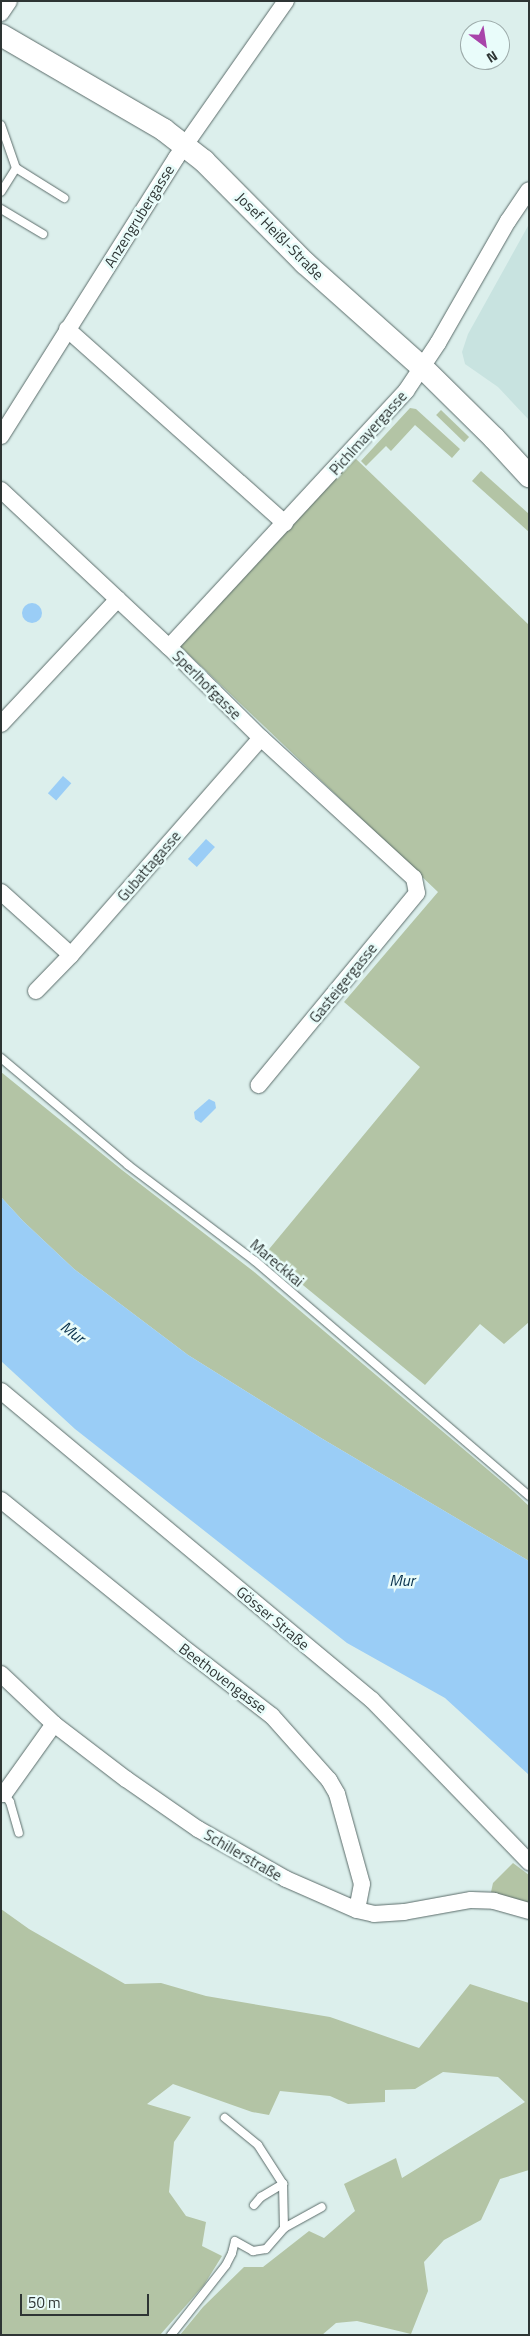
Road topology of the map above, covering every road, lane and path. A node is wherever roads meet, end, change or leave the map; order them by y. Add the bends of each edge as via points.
1 (9, 1) edge
2 (286, 1) edge
3 (1, 13) edge
4 (1, 35) edge
5 (1, 125) edge
6 (185, 145) junction
7 (16, 168) junction
8 (529, 190) edge
9 (1, 192) edge
10 (64, 198) dead end
11 (1, 209) edge
12 (42, 234) dead end
13 (67, 329) junction
14 (422, 368) junction
15 (1, 436) edge
16 (529, 476) edge
17 (1, 490) edge
18 (286, 523) junction
19 (118, 599) junction
20 (169, 647) junction
21 (1, 724) edge
22 (261, 738) junction
23 (414, 878) joint
24 (1, 892) edge
25 (72, 955) junction
26 (36, 991) dead end
27 (1, 1058) edge
28 (260, 1085) dead end
29 (1, 1391) edge
30 (529, 1496) edge
31 (1, 1500) edge
32 (1, 1674) edge
33 (54, 1724) junction
34 (3, 1794) edge
35 (19, 1832) dead end
36 (529, 1862) edge
37 (357, 1910) junction
38 (529, 1911) edge
39 (225, 2118) dead end
40 (283, 2184) junction
41 (254, 2205) dead end
42 (322, 2207) dead end
43 (284, 2228) junction
44 (171, 2335) edge

1 - 3 street
2 - 6 street, Anzengrubergasse
4 - 6 main road, Josef Heißl-Straße
5 - 7 lane
6 - 13 street, Anzengrubergasse
6 - 14 main road, Josef Heißl-Straße via 305,262
7 - 9 lane
7 - 10 lane
8 - 14 street, Pichlmayergasse
11 - 12 lane
13 - 15 street, Anzengrubergasse
13 - 18 street
14 - 16 main road, Josef Heißl-Straße
14 - 18 street, Pichlmayergasse via 406,391
17 - 19 street, Sperlhofgasse
18 - 20 street, Pichlmayergasse
19 - 20 street, Sperlhofgasse
19 - 21 street
20 - 22 street, Sperlhofgasse
22 - 23 street, Sperlhofgasse
22 - 25 street, Gubattagasse
23 - 28 street, Gasteigergasse via 417,893
24 - 25 street
25 - 26 street, Gubattagasse
27 - 30 lane, Mareckkai via 128,1165 256,1261
29 - 36 street, Gösser Straße via 372,1700
31 - 37 street, Beethovengasse via 180,1646 272,1716 330,1780 337,1794 362,1884
32 - 33 street, Schillerstraße
33 - 34 street
33 - 37 street, Schillerstraße via 198,1829 286,1879
34 - 35 lane via 10,1802
37 - 38 street, Schillerstraße via 374,1914 404,1912 471,1900 494,1901
39 - 40 lane via 258,2145
40 - 41 lane
40 - 43 lane
42 - 43 lane
43 - 44 lane via 266,2249 253,2251 235,2241 226,2265

